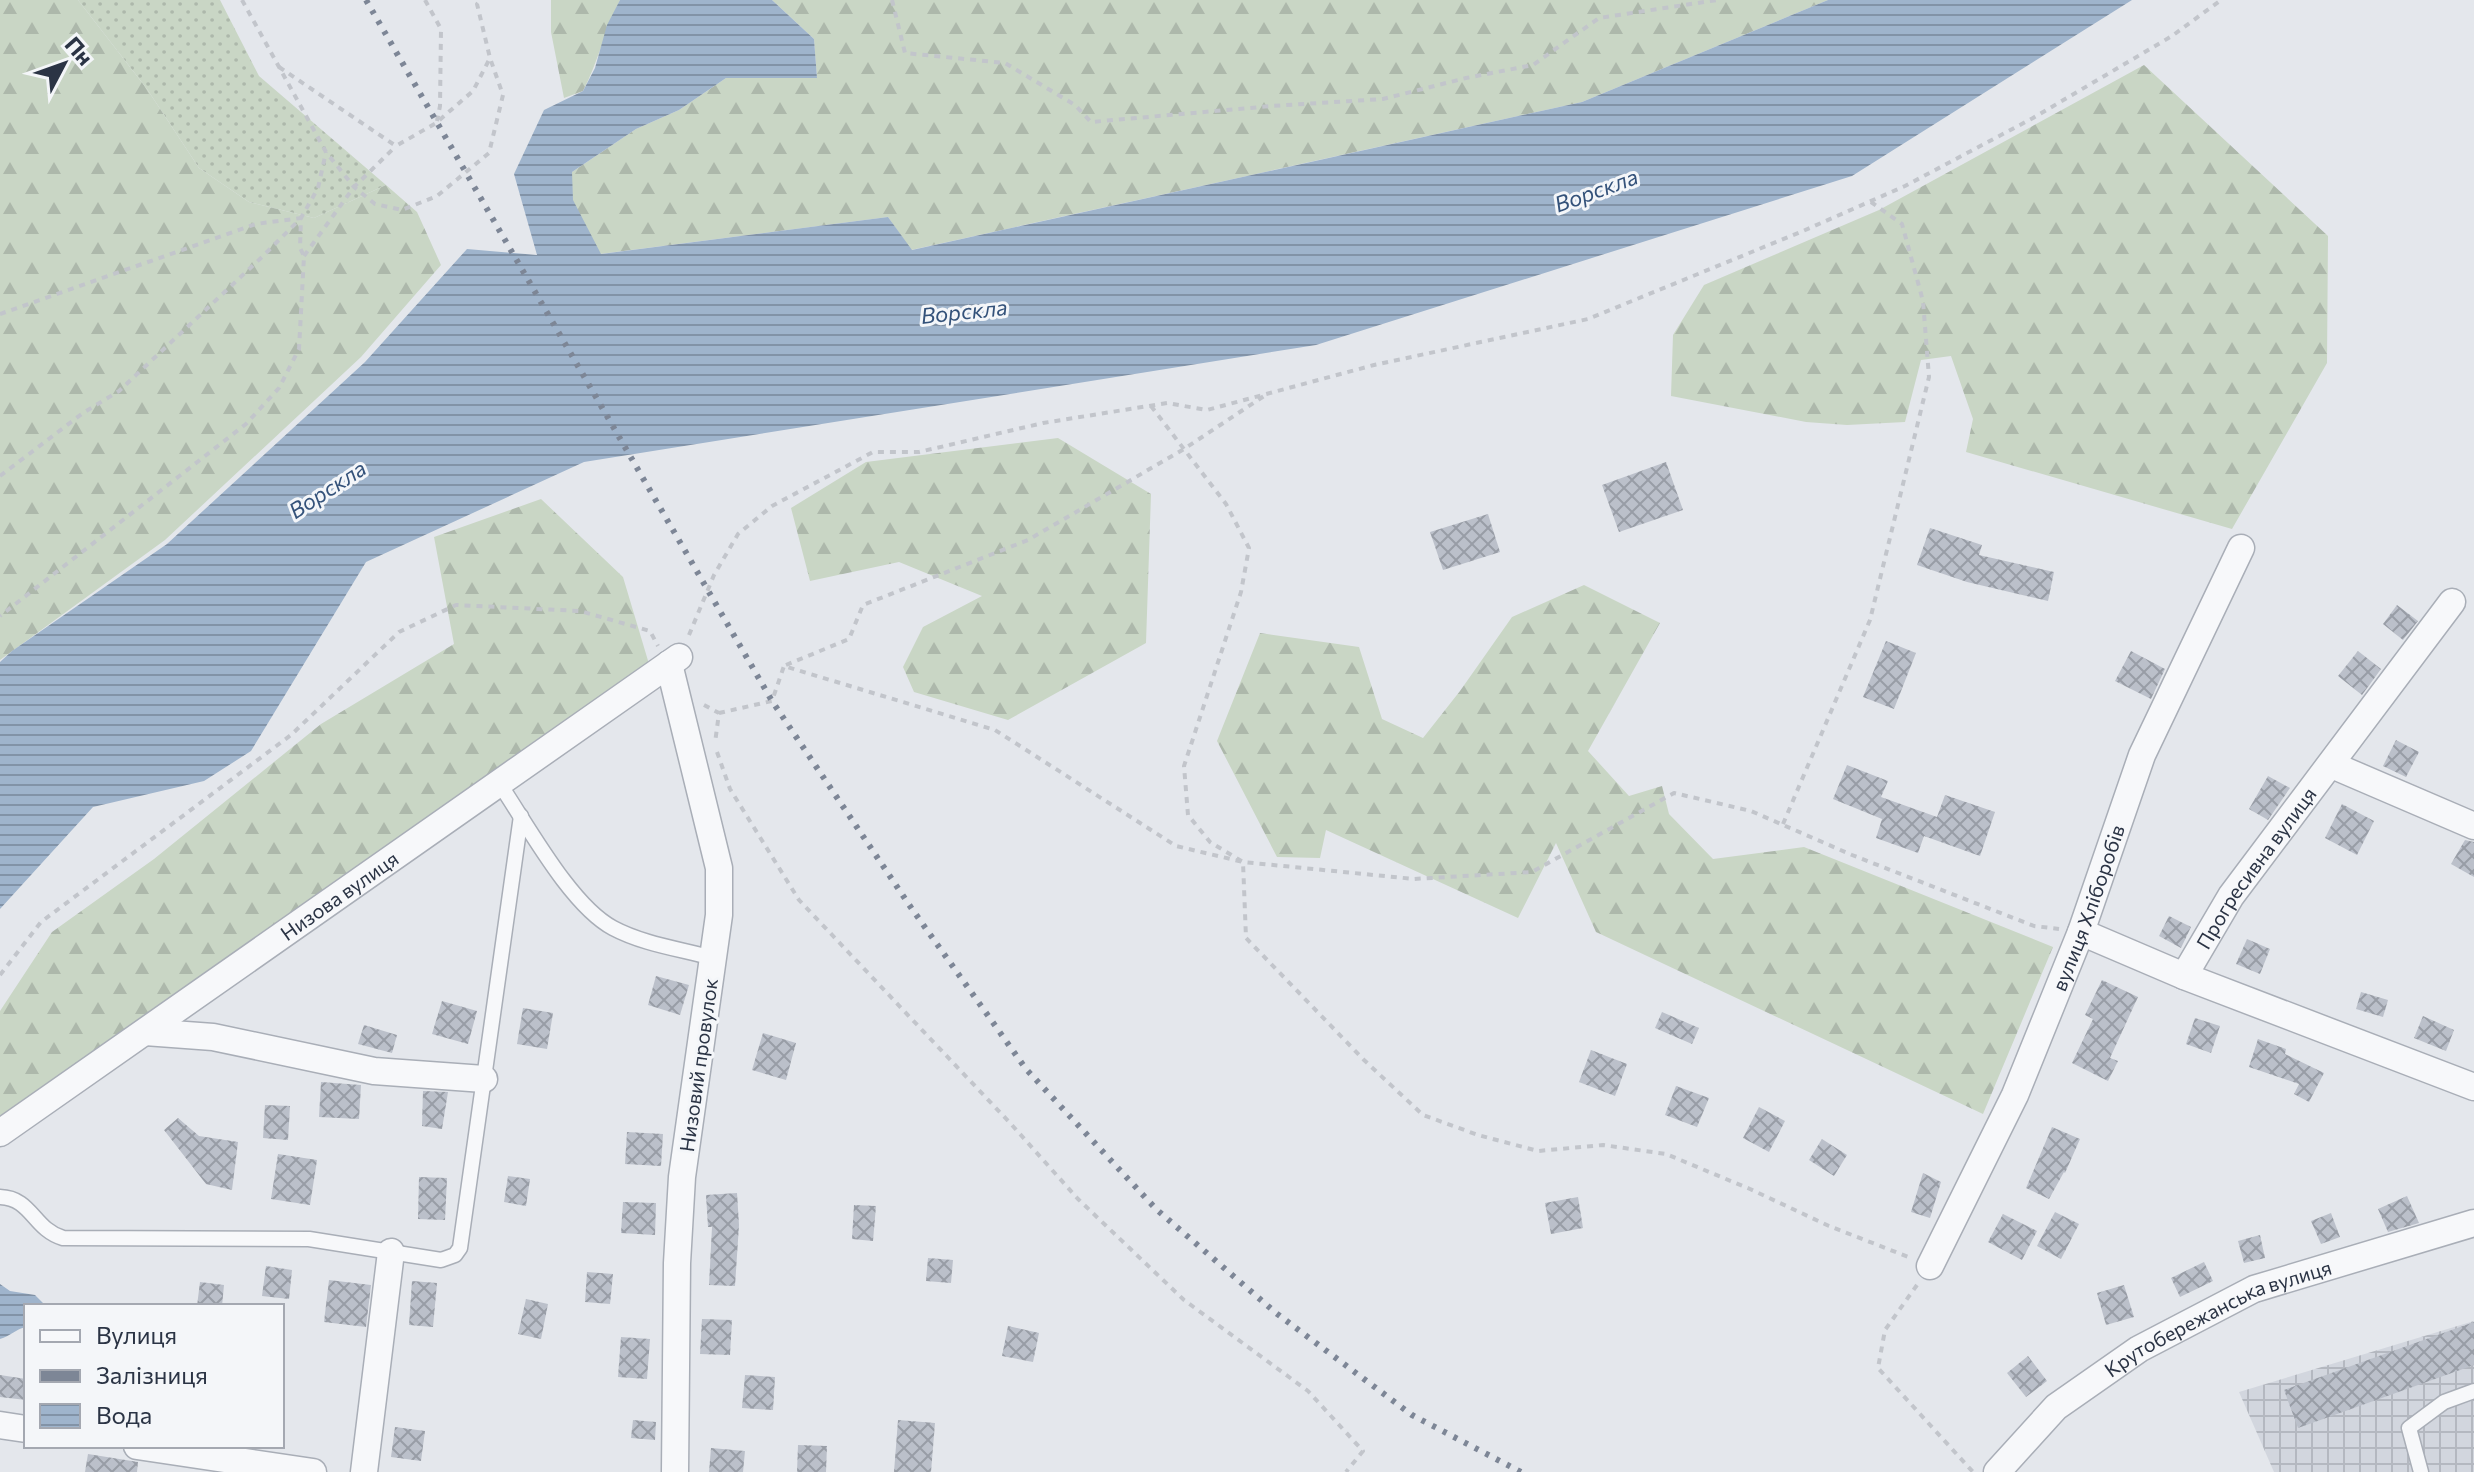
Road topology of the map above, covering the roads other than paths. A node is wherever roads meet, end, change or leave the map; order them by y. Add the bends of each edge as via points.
1 (2241, 548) dead end
2 (2452, 602) dead end
3 (674, 661) joint
4 (2332, 765) junction
5 (499, 783) junction
6 (521, 816) junction
7 (2474, 826) edge
8 (2081, 932) junction
9 (713, 958) junction
10 (2184, 976) junction
11 (145, 1032) junction
12 (484, 1079) junction
13 (2474, 1087) edge
14 (0, 1133) edge
15 (0, 1197) edge
16 (2474, 1223) edge
17 (391, 1252) junction
18 (1930, 1266) road end
19 (2474, 1391) edge
20 (0, 1425) edge
21 (24, 1429) edge
22 (147, 1448) edge
23 (252, 1468) edge
24 (313, 1472) edge
25 (364, 1472) edge
26 (675, 1472) edge
27 (1997, 1472) edge
28 (2421, 1472) edge

1 - 8 street, вулиця Хліборобів via 2142,755
2 - 4 street, Прогресивна вулиця
3 - 5 street, Низова вулиця
3 - 9 street, Низовий провулок via 719,868
4 - 7 street
4 - 10 street, Прогресивна вулиця via 2231,896
5 - 6 lane
5 - 11 street, Низова вулиця
6 - 9 lane via 596,918 632,937
6 - 12 lane
8 - 10 street
8 - 18 street, вулиця Хліборобів via 2015,1095
9 - 26 street, Низовий провулок via 682,1177
10 - 13 street
11 - 12 street via 213,1037 374,1071
11 - 14 street, Низова вулиця
12 - 17 lane via 460,1248 441,1260
15 - 17 lane via 14,1198 49,1234 63,1238 309,1239
16 - 27 street, Крутобережанська вулиця via 2254,1289 2152,1342 2056,1407
17 - 25 street
19 - 28 lane via 2444,1402 2409,1428
20 - 21 street
22 - 23 street
23 - 24 street

